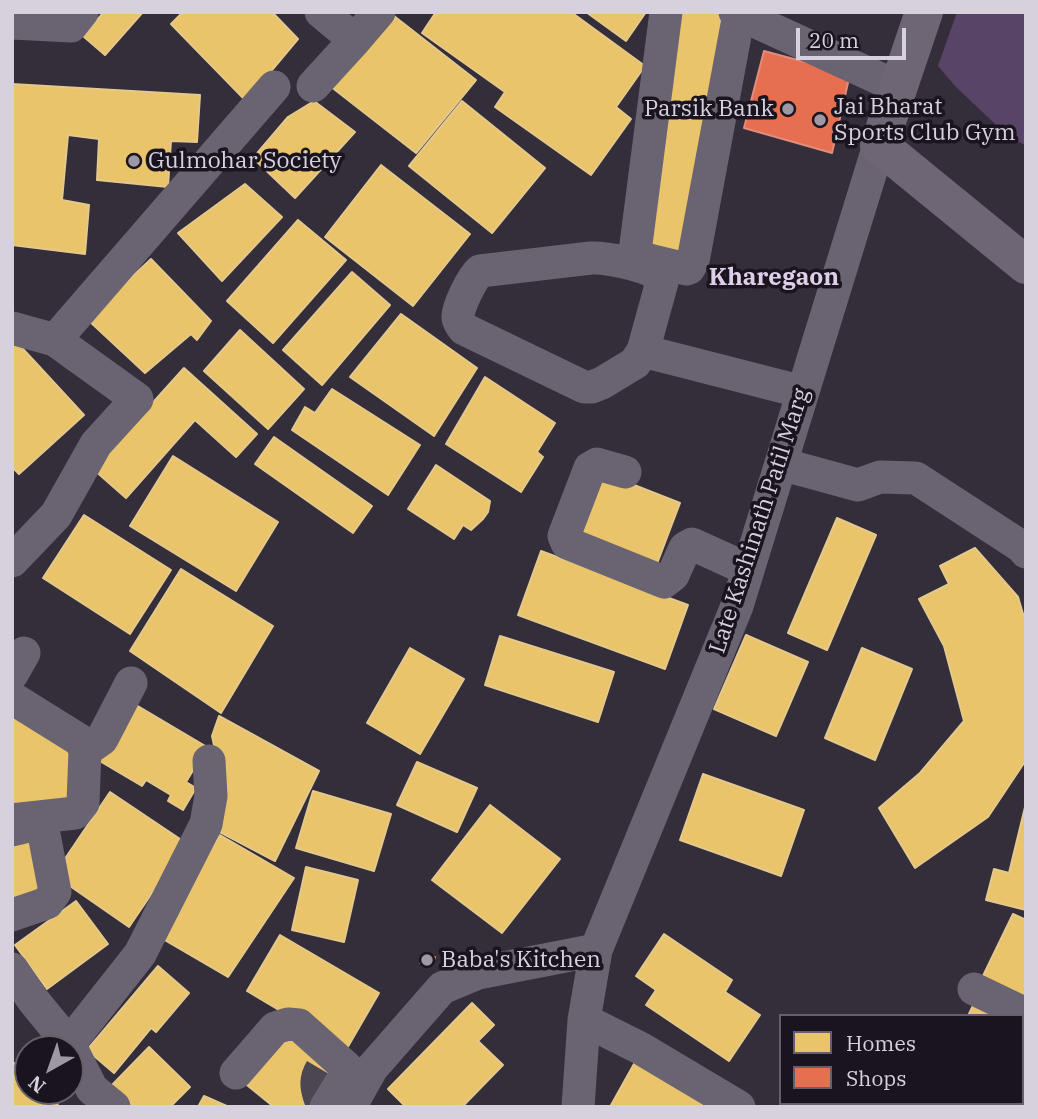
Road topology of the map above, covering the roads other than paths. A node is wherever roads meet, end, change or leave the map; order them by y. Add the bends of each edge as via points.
1 (82, 12) edge
2 (321, 12) edge
3 (379, 12) edge
4 (666, 12) edge
5 (924, 12) edge
6 (737, 13) edge
7 (12, 23) edge
8 (355, 40) junction
9 (313, 86) dead end
10 (274, 87) dead end
11 (898, 87) junction
12 (879, 145) junction
13 (1026, 265) edge
14 (12, 328) edge
15 (55, 340) junction
16 (643, 351) junction
17 (803, 392) junction
18 (781, 464) junction
19 (625, 472) dead end
20 (1025, 548) edge
21 (12, 561) edge
22 (747, 569) junction
23 (131, 682) dead end
24 (12, 698) edge
25 (85, 751) junction
26 (209, 761) dead end
27 (12, 820) edge
28 (12, 830) edge
29 (12, 915) edge
30 (596, 950) junction
31 (12, 969) edge
32 (974, 989) dead end
33 (1026, 1014) edge
34 (584, 1020) junction
35 (62, 1035) edge
36 (76, 1035) edge
37 (84, 1073) edge
38 (236, 1073) dead end
39 (330, 1105) edge
40 (114, 1107) edge
41 (579, 1107) edge
42 (739, 1107) edge

1 - 7 street via 71,26
2 - 8 street
3 - 8 street
4 - 6 street via 635,252 641,258 686,269 693,261
5 - 11 street, Late Kashinath Patil Marg
6 - 11 street
8 - 9 street
10 - 15 street
11 - 12 street, Late Kashinath Patil Marg
12 - 13 street
12 - 17 street, Late Kashinath Patil Marg
14 - 15 street
15 - 21 street via 137,399 96,444 56,515
16 - 16 street via 662,282 650,270 612,259 480,271 458,314 464,328 584,387 602,383 635,363
16 - 17 street
17 - 18 street, Late Kashinath Patil Marg
18 - 20 street via 858,485 880,477 916,478
18 - 22 street, Late Kashinath Patil Marg
19 - 22 street via 597,464 590,468 564,536 567,543 664,582 692,544
22 - 30 street, Late Kashinath Patil Marg via 737,606
23 - 25 street via 102,739
24 - 25 street via 81,741
25 - 27 street via 83,803 75,813
26 - 36 street via 211,796 206,824 140,954
28 - 29 street via 38,824 43,829 55,892 47,903
30 - 34 street, Late Kashinath Patil Marg
30 - 39 street via 478,973 442,988 372,1068
31 - 35 street
32 - 33 street
34 - 41 street, Late Kashinath Patil Marg
34 - 42 street
37 - 40 street via 92,1089
38 - 39 street via 275,1028 299,1026 346,1067

